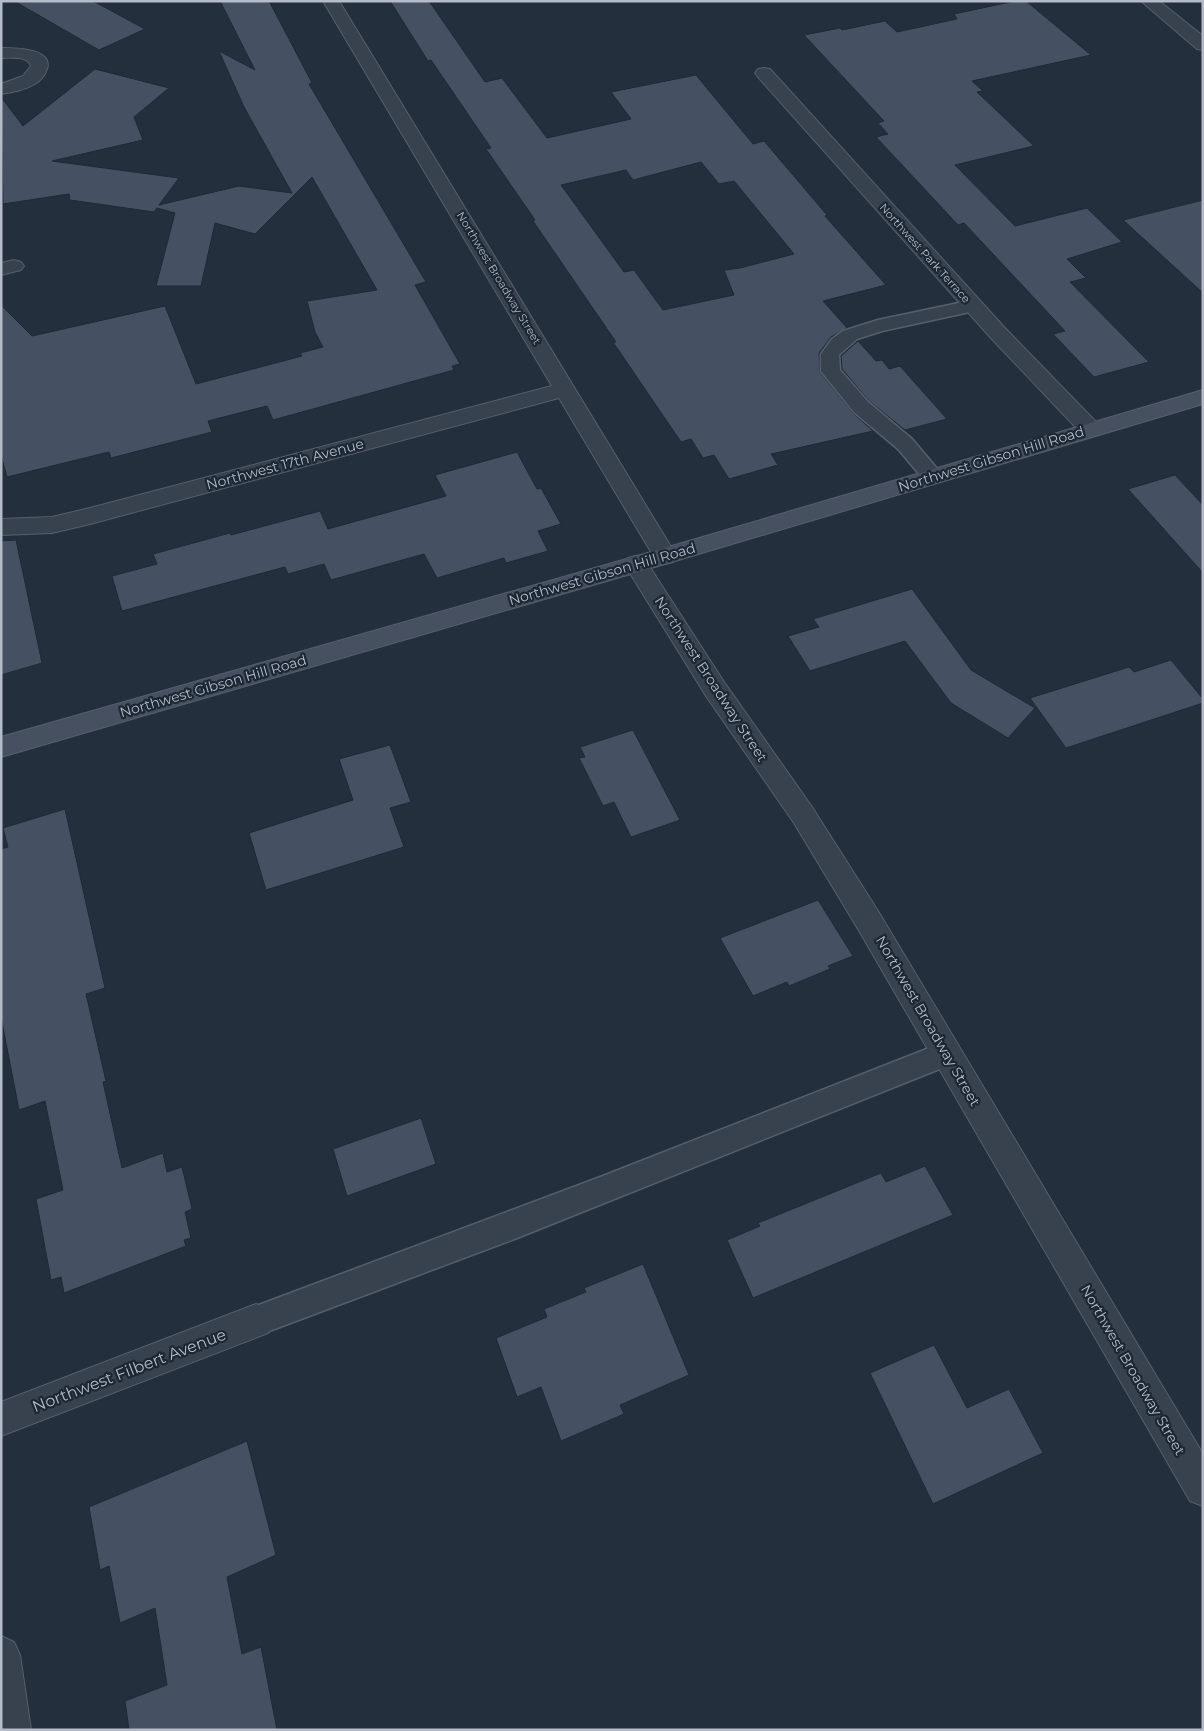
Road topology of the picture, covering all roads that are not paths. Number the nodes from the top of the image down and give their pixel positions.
1 (331, 1) edge
2 (1149, 1) edge
3 (1203, 45) edge
4 (1, 53) edge
5 (764, 73) dead end
6 (1, 89) edge
7 (973, 306) junction
8 (566, 390) junction
9 (1203, 396) edge
10 (1090, 429) junction
11 (932, 476) junction
12 (1, 527) edge
13 (665, 556) junction
14 (636, 564) junction
15 (1, 747) edge
16 (947, 1053) junction
17 (256, 1321) joint
18 (1, 1419) edge
19 (1203, 1488) edge
20 (1, 1655) edge
21 (12, 1730) edge

1 - 8 street, Northwest Broadway Street
2 - 3 street
4 - 6 street
5 - 7 street, Northwest Park Terrace
7 - 10 street, Northwest Park Terrace
7 - 11 lane
8 - 12 street, Northwest 17th Avenue
8 - 13 street, Northwest Broadway Street
9 - 10 main road, Northwest Gibson Hill Road
10 - 11 main road, Northwest Gibson Hill Road
11 - 13 main road, Northwest Gibson Hill Road
13 - 14 main road, Northwest Gibson Hill Road
14 - 15 main road, Northwest Gibson Hill Road
14 - 16 street, Northwest Broadway Street
16 - 17 lane
16 - 19 street, Northwest Broadway Street
17 - 18 street, Northwest Filbert Avenue
20 - 21 street

